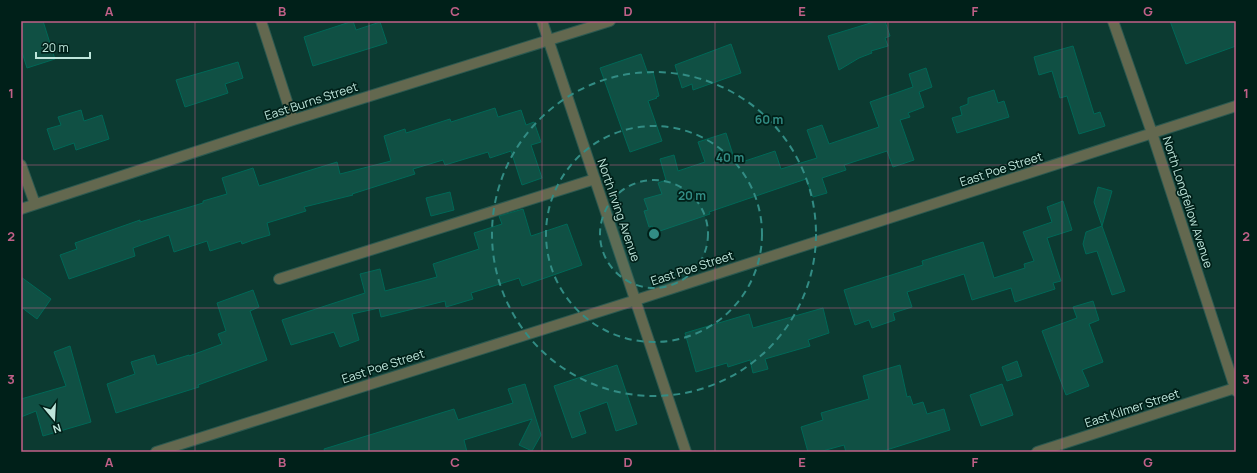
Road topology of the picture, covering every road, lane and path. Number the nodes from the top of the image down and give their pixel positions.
1 (261, 21) edge
2 (542, 21) edge
3 (610, 21) edge
4 (1113, 21) edge
5 (548, 40) junction
6 (1236, 106) edge
7 (293, 120) junction
8 (1152, 134) junction
9 (21, 165) edge
10 (595, 179) junction
11 (35, 204) junction
12 (21, 209) edge
13 (279, 279) dead end
14 (636, 300) junction
15 (1235, 390) edge
16 (156, 452) edge
17 (686, 452) edge
18 (1037, 452) edge

1 - 7 street
2 - 5 street, North Irving Avenue
3 - 5 street, East Burns Street
4 - 8 street, North Longfellow Avenue
5 - 7 street, East Burns Street
5 - 10 street, North Irving Avenue
6 - 8 street, East Poe Street
7 - 11 street, East Burns Street
8 - 14 street, East Poe Street
8 - 15 street, North Longfellow Avenue
9 - 11 street
10 - 13 street
10 - 14 street, North Irving Avenue
11 - 12 street, East Burns Street
14 - 16 street, East Poe Street
14 - 17 street, North Irving Avenue
15 - 18 street, East Kilmer Street

